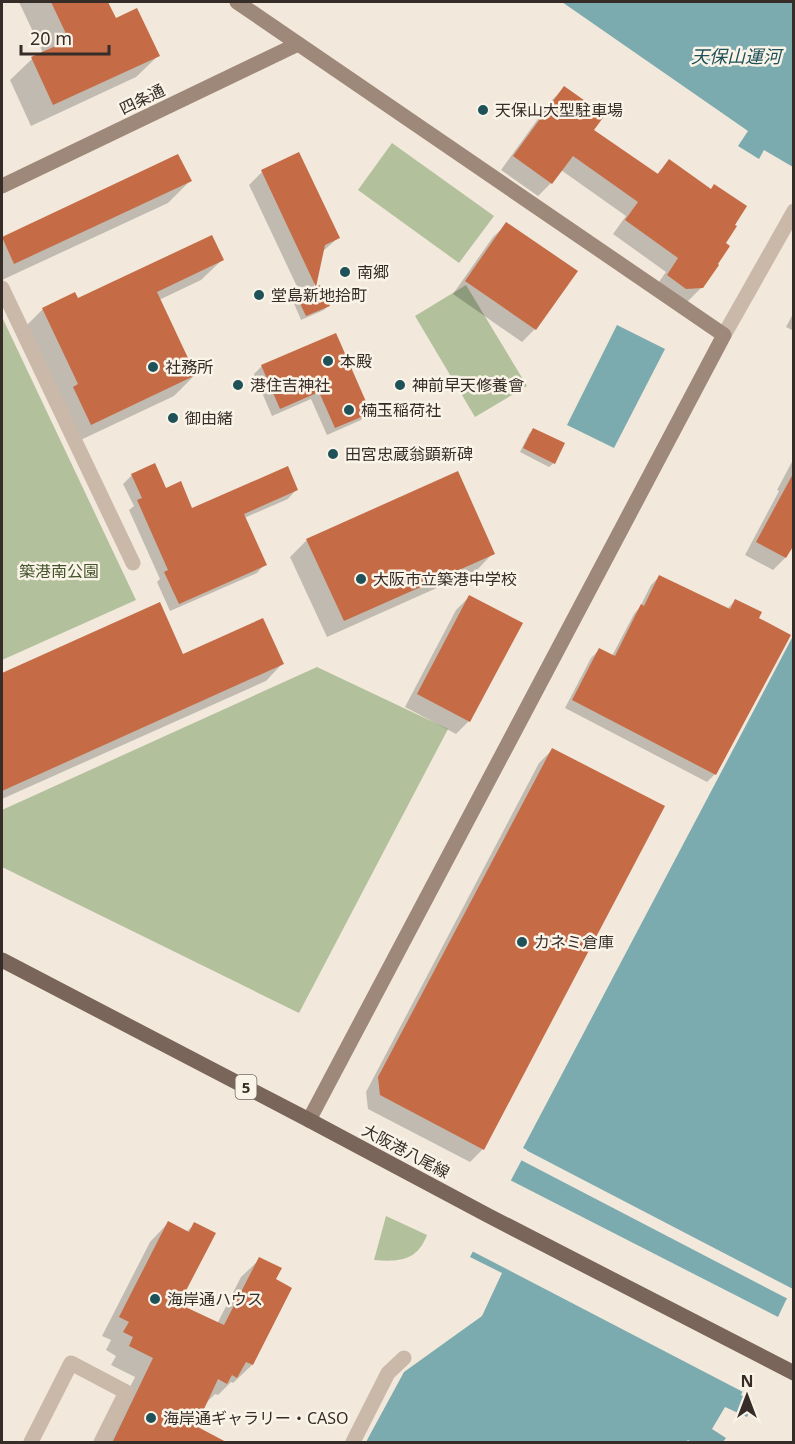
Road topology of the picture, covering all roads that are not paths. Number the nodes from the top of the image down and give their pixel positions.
1 (237, 2) edge
2 (298, 44) junction
3 (2, 186) edge
4 (793, 211) edge
5 (2, 288) edge
6 (724, 335) junction
7 (133, 563) dead end
8 (2, 960) edge
9 (309, 1120) junction
10 (404, 1358) dead end
11 (794, 1373) edge
12 (31, 1443) edge
13 (101, 1443) edge
14 (352, 1443) edge

1 - 2 street
2 - 3 street, 四条通
2 - 6 street
4 - 6 street
5 - 7 street
6 - 9 street
8 - 9 main road, 大阪港八尾線 / 5
9 - 11 main road, 大阪港八尾線 / 5
10 - 14 street
12 - 13 street

